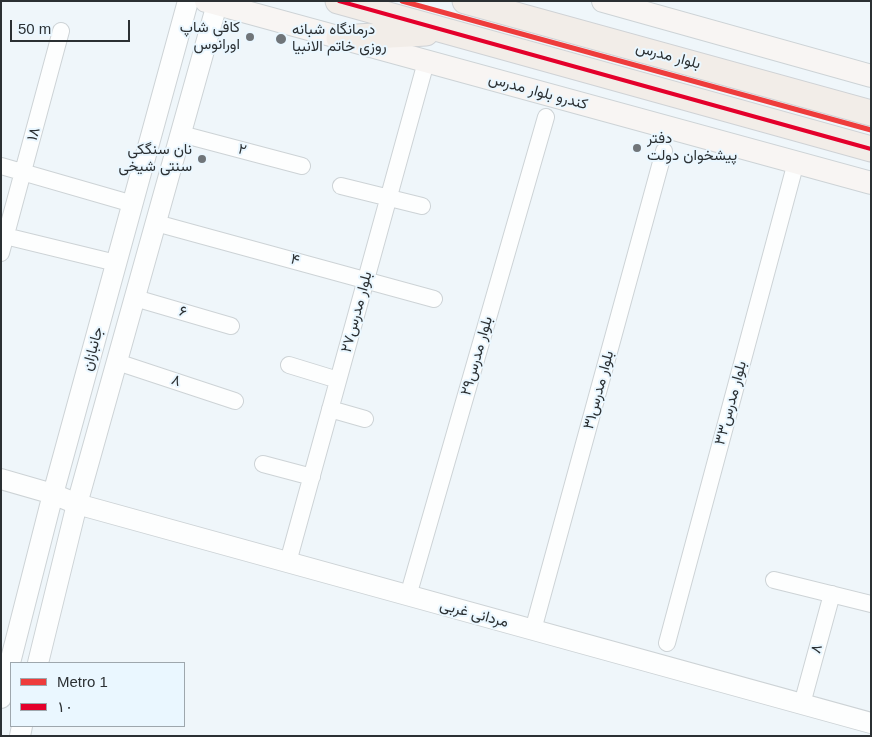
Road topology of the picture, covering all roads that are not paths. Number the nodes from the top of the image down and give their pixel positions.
1 (338, 1) edge
2 (464, 1) edge
3 (538, 1) edge
4 (602, 1) edge
5 (186, 8) edge
6 (212, 10) edge
7 (568, 29) junction
8 (62, 31) dead end
9 (446, 32) junction
10 (338, 38) junction
11 (426, 62) junction
12 (871, 76) edge
13 (779, 87) junction
14 (871, 112) edge
15 (546, 117) dead end
16 (767, 120) junction
17 (181, 134) junction
18 (871, 149) edge
19 (664, 151) dead end
20 (796, 162) junction
21 (1, 166) edge
22 (302, 166) dead end
23 (23, 172) junction
24 (871, 183) edge
25 (341, 186) dead end
26 (389, 198) junction
27 (133, 204) junction
28 (422, 206) dead end
29 (156, 223) junction
30 (3, 236) edge
31 (1, 253) edge
32 (147, 253) junction
33 (116, 264) junction
34 (366, 279) junction
35 (135, 298) junction
36 (434, 299) dead end
37 (231, 326) dead end
38 (117, 362) junction
39 (289, 366) dead end
40 (338, 380) junction
41 (235, 401) dead end
42 (330, 409) junction
43 (365, 419) dead end
44 (263, 464) dead end
45 (312, 477) junction
46 (1, 479) edge
47 (53, 494) junction
48 (77, 504) junction
49 (288, 562) junction
50 (774, 580) dead end
51 (832, 594) junction
52 (408, 596) junction
53 (871, 604) edge
54 (533, 630) junction
55 (667, 643) dead end
56 (10, 662) edge
57 (38, 662) edge
58 (10, 663) edge
59 (1, 698) edge
60 (802, 704) junction
61 (871, 723) edge

1 - 9 main road
2 - 7 main road, بلوار مدرس
3 - 7 main road
4 - 12 main road
5 - 6 street
5 - 27 street, جانبازان
6 - 10 main road, کندرو بلوار مدرس
6 - 17 street, جانبازان
7 - 13 main road, بلوار مدرس
8 - 23 street, ۱۸
9 - 10 main road
9 - 16 main road
10 - 11 main road, کندرو بلوار مدرس
11 - 20 main road, کندرو بلوار مدرس
11 - 26 street, بلوار مدرس۲۷
13 - 14 main road, بلوار مدرس
13 - 16 main road
15 - 52 street, ۲۹بلوار مدرس
16 - 18 main road
17 - 22 street, ۲
17 - 29 street, جانبازان
19 - 54 street, بلوار مدرس۳۱
20 - 24 main road, کندرو بلوار مدرس
20 - 55 street, بلوار مدرس۳۳
21 - 23 street
23 - 27 street
23 - 30 street, ۱۸
25 - 26 street
26 - 28 street
26 - 34 street, بلوار مدرس۲۷
27 - 29 street
27 - 33 street, جانبازان
29 - 32 street, جانبازان
29 - 34 street, ۴
30 - 31 street, ۱۸
30 - 33 street
32 - 33 street
32 - 35 street, جانبازان
33 - 47 street, جانبازان
34 - 36 street, ۴
34 - 40 street, بلوار مدرس۲۷
35 - 37 street, ۶
35 - 38 street, جانبازان
38 - 41 street, ۸
38 - 48 street, جانبازان
39 - 40 street
40 - 42 street, بلوار مدرس۲۷
42 - 43 street
42 - 45 street, بلوار مدرس۲۷
44 - 45 street
45 - 49 street, بلوار مدرس۲۷
46 - 47 street, مردانی غربی
47 - 48 street, مردانی غربی
47 - 56 street, جانبازان
48 - 49 street, مردانی غربی
48 - 57 street, جانبازان
49 - 52 street, مردانی غربی
50 - 51 street
51 - 53 street
51 - 60 street, ۸
52 - 54 street, مردانی غربی
54 - 60 street, مردانی غربی
58 - 59 street, جانبازان
60 - 61 street, مردانی غربی

